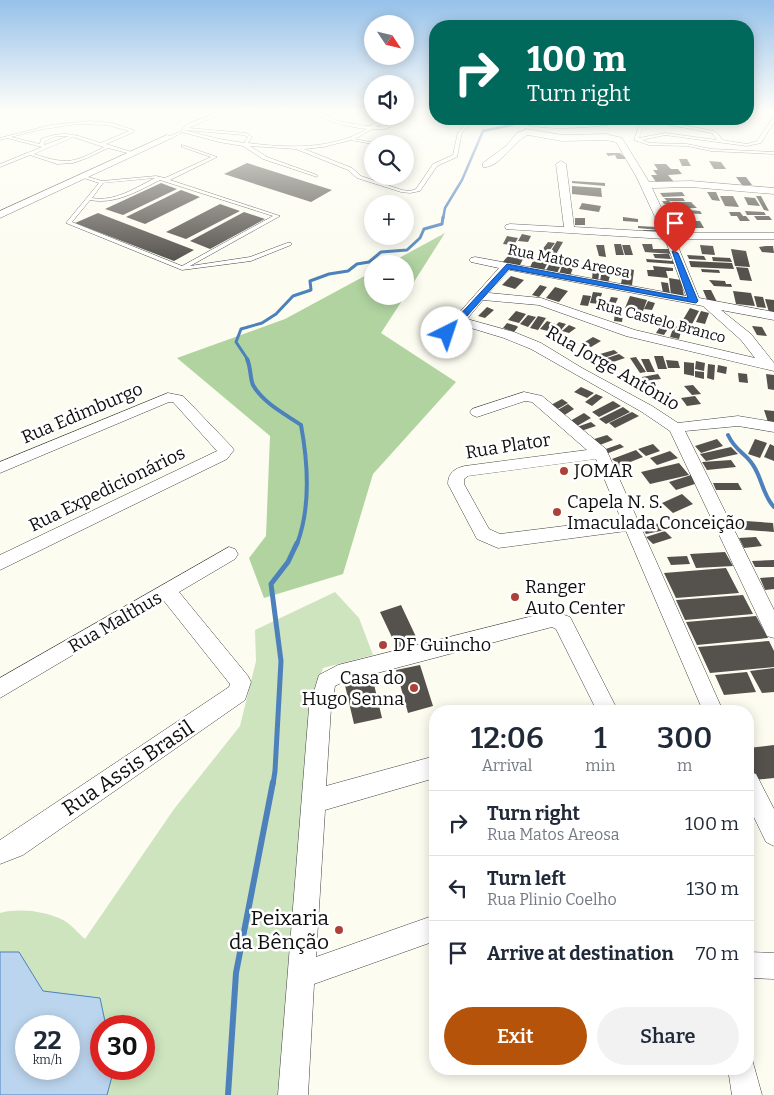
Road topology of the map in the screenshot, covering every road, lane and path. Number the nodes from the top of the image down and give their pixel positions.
1 (12, 161) edge
2 (52, 161) edge
3 (76, 161) edge
4 (117, 161) edge
5 (206, 161) edge
6 (274, 161) edge
7 (333, 161) edge
8 (444, 161) edge
9 (492, 161) edge
10 (631, 161) edge
11 (561, 164) dead end
12 (486, 165) dead end
13 (0, 166) edge
14 (83, 176) junction
15 (315, 176) dead end
16 (160, 178) junction
17 (166, 180) junction
18 (102, 182) junction
19 (644, 185) junction
20 (770, 190) edge
21 (91, 199) junction
22 (774, 203) edge
23 (0, 215) edge
24 (510, 227) dead end
25 (569, 230) junction
26 (669, 236) junction
27 (774, 236) edge
28 (289, 244) dead end
29 (475, 260) dead end
30 (507, 266) junction
31 (182, 268) junction
32 (480, 296) junction
33 (700, 303) junction
34 (774, 316) edge
35 (458, 320) junction
36 (447, 333) dead end
37 (772, 366) edge
38 (477, 412) dead end
39 (774, 427) edge
40 (676, 428) junction
41 (224, 447) joint
42 (601, 453) junction
43 (0, 468) edge
44 (631, 524) junction
45 (229, 554) dead end
46 (0, 563) edge
47 (167, 591) junction
48 (774, 630) edge
49 (0, 688) edge
50 (605, 705) edge
51 (710, 705) edge
52 (429, 769) edge
53 (754, 794) edge
54 (314, 800) junction
55 (774, 834) edge
56 (7, 849) edge
57 (429, 930) edge
58 (754, 964) edge
59 (774, 966) edge
60 (302, 975) junction
61 (743, 1075) edge
62 (293, 1095) edge
63 (747, 1095) edge

1 - 13 lane
2 - 3 lane
4 - 14 street
5 - 17 lane
6 - 15 lane
7 - 8 lane
9 - 12 street
10 - 19 street
11 - 25 street
14 - 18 lane
14 - 23 street
16 - 17 lane
16 - 18 lane
16 - 21 lane
17 - 31 lane
18 - 21 lane
19 - 20 street
19 - 26 street
20 - 22 street
21 - 31 lane
24 - 25 street
25 - 26 street
26 - 27 street
26 - 33 street
28 - 31 lane
29 - 30 street, Rua Matos Areosa
30 - 32 street
30 - 33 street, Rua Matos Areosa
32 - 35 street
32 - 37 street, Rua Castelo Branco
33 - 34 street, Rua Matos Areosa
33 - 37 street
35 - 36 street
35 - 40 street, Rua Jorge Antônio
38 - 42 street
39 - 40 street
40 - 48 street, Rua Jorge Antônio
41 - 43 street, Rua Edimburgo
41 - 46 street, Rua Expedicionários
42 - 44 street
42 - 44 street, Rua Plator
44 - 51 street
45 - 47 street, Rua Malthus
47 - 49 street, Rua Malthus
47 - 56 street, Rua Assis Brasil
50 - 54 street
52 - 54 street
53 - 55 street
54 - 60 street
57 - 60 street
58 - 59 street
60 - 62 street
61 - 63 street

